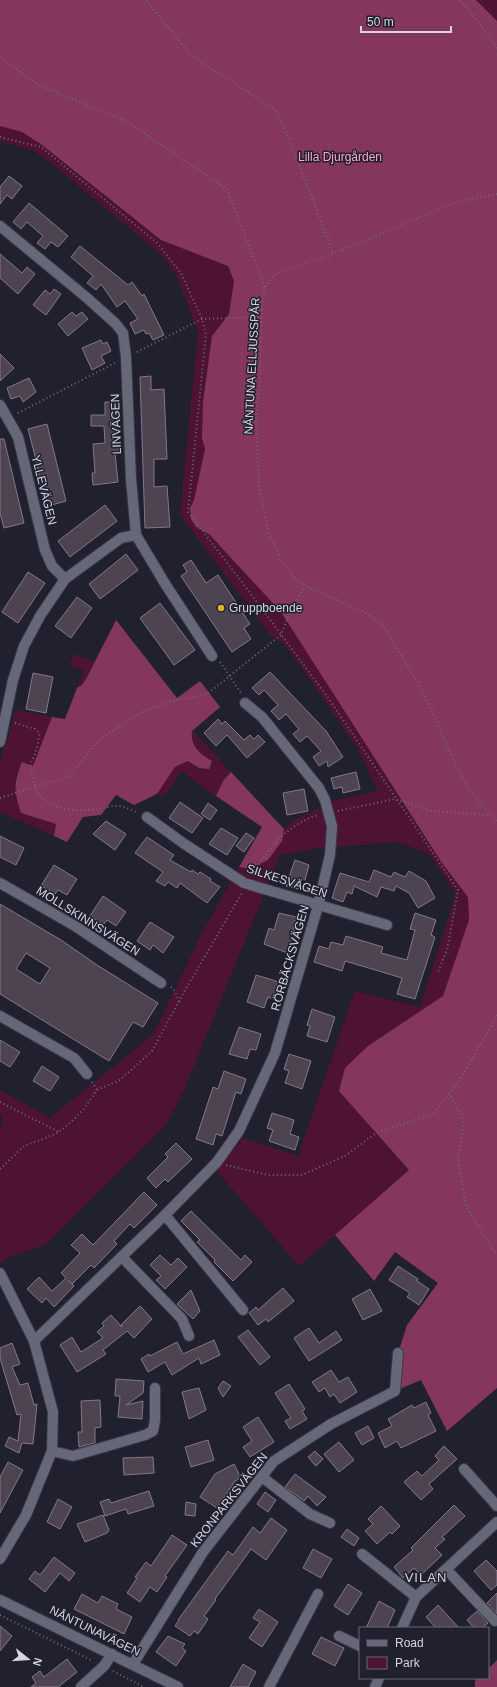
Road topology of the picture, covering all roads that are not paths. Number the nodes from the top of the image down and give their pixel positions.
1 (0, 226) edge
2 (0, 405) edge
3 (136, 535) junction
4 (65, 579) junction
5 (212, 656) road end
6 (245, 703) road end
7 (4, 706) edge
8 (0, 742) edge
9 (147, 817) road end
10 (0, 883) edge
11 (318, 906) junction
12 (387, 925) dead end
13 (162, 983) road end
14 (0, 1016) edge
15 (87, 1074) dead end
16 (165, 1215) junction
17 (122, 1257) junction
18 (0, 1273) edge
19 (243, 1310) dead end
20 (189, 1336) dead end
21 (34, 1341) junction
22 (398, 1353) dead end
23 (155, 1388) dead end
24 (52, 1451) junction
25 (464, 1469) dead end
26 (262, 1477) junction
27 (497, 1506) edge
28 (497, 1522) edge
29 (330, 1523) dead end
30 (362, 1554) dead end
31 (0, 1558) edge
32 (446, 1569) junction
33 (318, 1594) dead end
34 (416, 1596) junction
35 (0, 1600) edge
36 (495, 1621) dead end
37 (402, 1627) edge
38 (339, 1636) dead end
39 (359, 1646) edge
40 (112, 1654) junction
41 (133, 1664) junction
42 (81, 1687) edge
43 (178, 1687) edge
44 (269, 1687) edge

1 - 3 street, LINVÄGEN
2 - 4 street, YLLEVÄGEN
3 - 4 street
3 - 5 street, LINVÄGEN
4 - 7 street
6 - 11 street, RÖRBÄCKSVÄGEN
7 - 8 street
9 - 11 street, SILKESVÄGEN
10 - 13 street, MOLLSKINNSVÄGEN
11 - 12 street, SILKESVÄGEN
11 - 16 street, RÖRBÄCKSVÄGEN
14 - 15 street
16 - 17 street, RÖRBÄCKSVÄGEN
16 - 19 street
17 - 20 street
17 - 21 street, RÖRBÄCKSVÄGEN
18 - 21 street
21 - 24 street
22 - 26 street, KRONPARKSVÄGEN
23 - 24 street
24 - 31 street
25 - 27 street
26 - 29 street
26 - 41 street, KRONPARKSVÄGEN
28 - 32 street
30 - 34 street
32 - 34 street
32 - 36 street
33 - 44 street
34 - 37 street
35 - 40 street, NÅNTUNAVÄGEN
38 - 39 street
40 - 41 street, NÅNTUNAVÄGEN
40 - 42 street
41 - 43 street, NÅNTUNAVÄGEN

